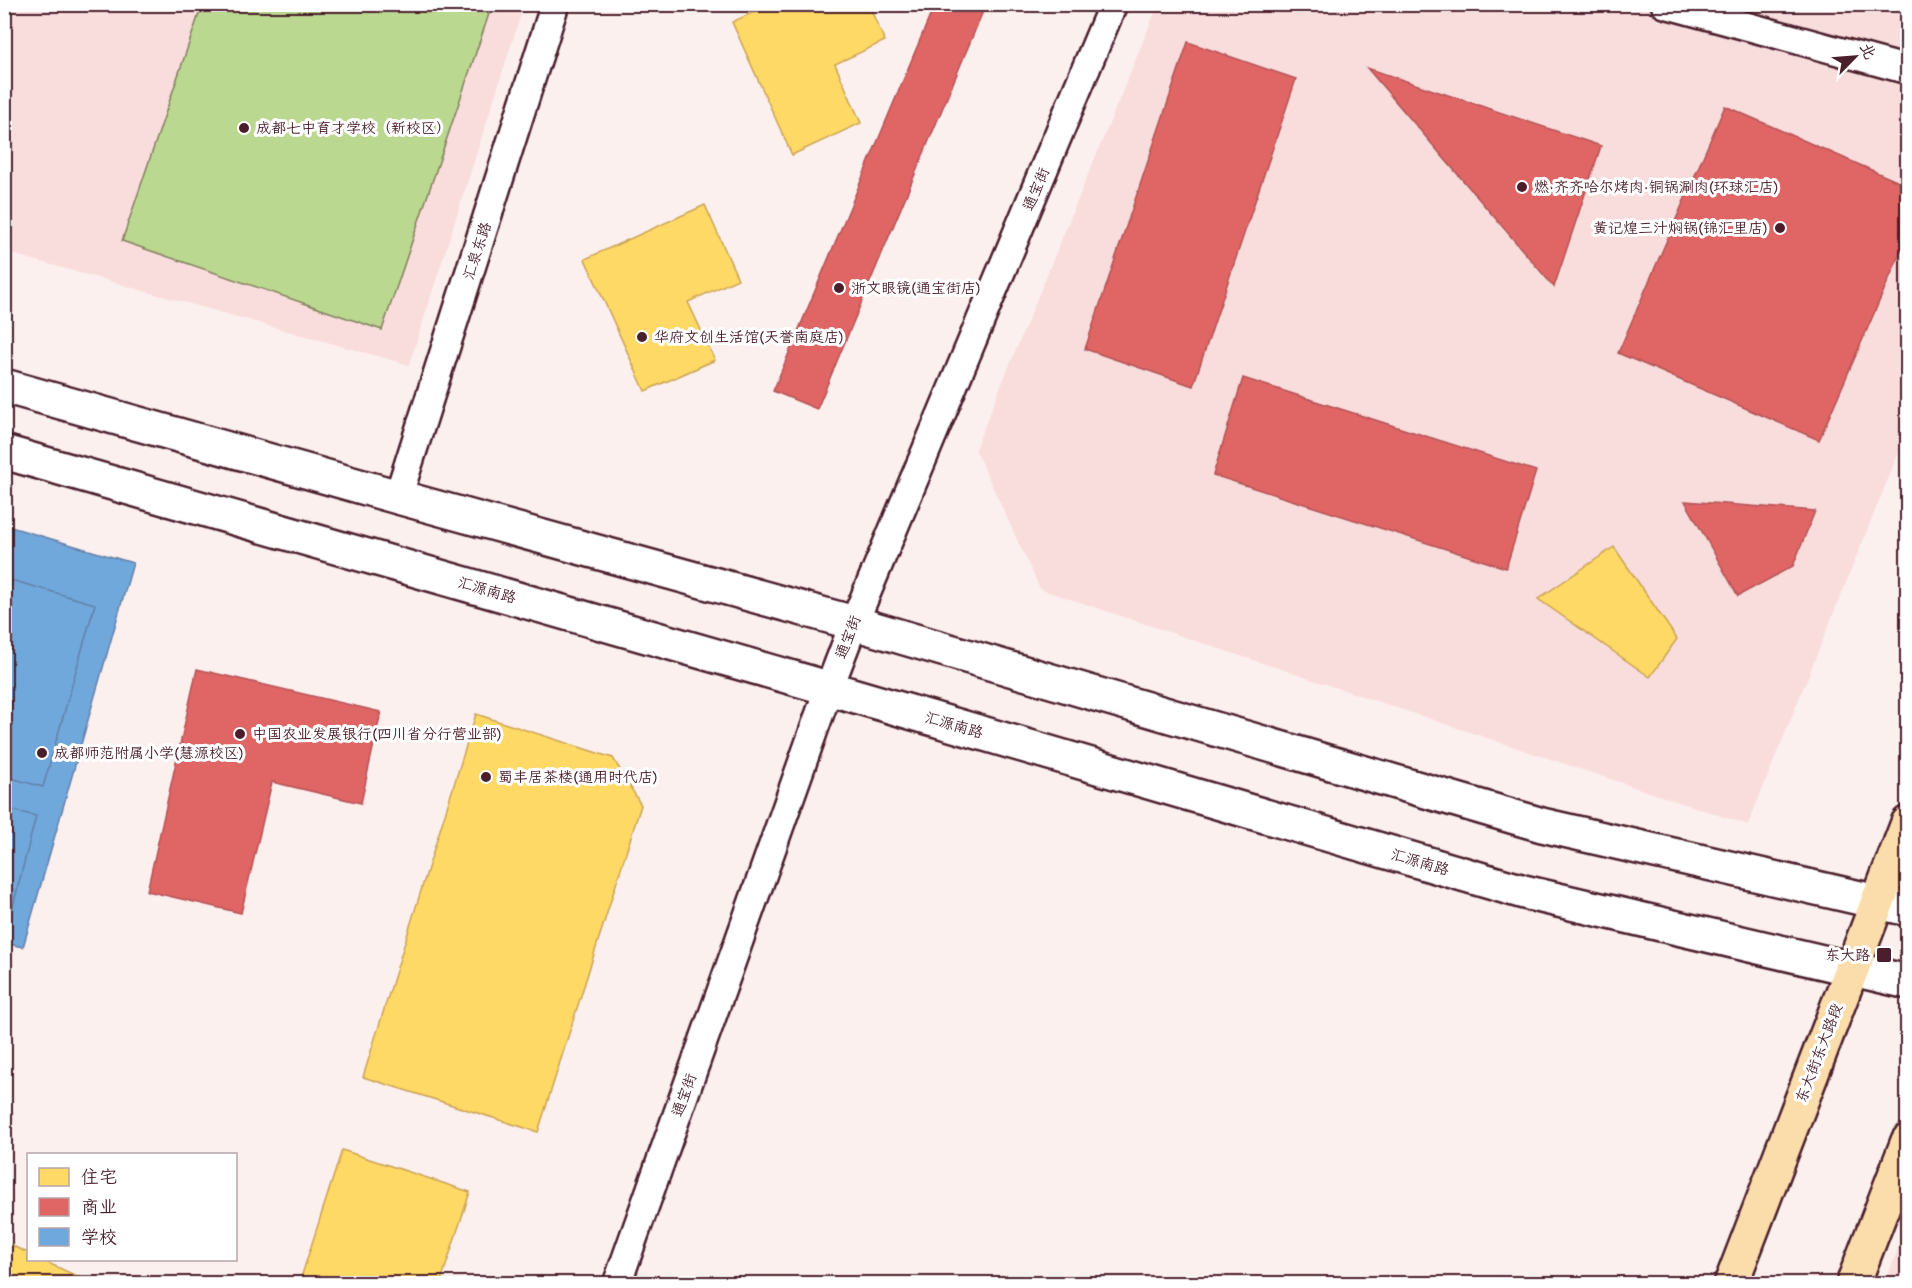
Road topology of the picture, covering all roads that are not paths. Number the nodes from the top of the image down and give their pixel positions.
1 (555, 4) edge
2 (1113, 4) edge
3 (1665, 4) edge
4 (1908, 70) edge
5 (4, 386) edge
6 (4, 452) edge
7 (398, 497) junction
8 (854, 623) junction
9 (829, 689) junction
10 (1908, 823) edge
11 (1892, 906) edge
12 (1852, 968) junction
13 (1908, 982) edge
14 (1908, 1142) edge
15 (617, 1284) edge
16 (1731, 1284) edge
17 (1852, 1284) edge

1 - 7 street, 汇泉东路
2 - 8 street, 通宝街
3 - 4 street
5 - 7 street
6 - 9 street, 汇源南路
7 - 8 street
8 - 9 street, 通宝街
8 - 11 street
9 - 12 street, 汇源南路
9 - 15 street, 通宝街
10 - 11 main road, 东大街东大路段
11 - 12 main road, 东大街东大路段
12 - 13 street, 汇源南路
12 - 16 main road, 东大街东大路段
14 - 17 main road

